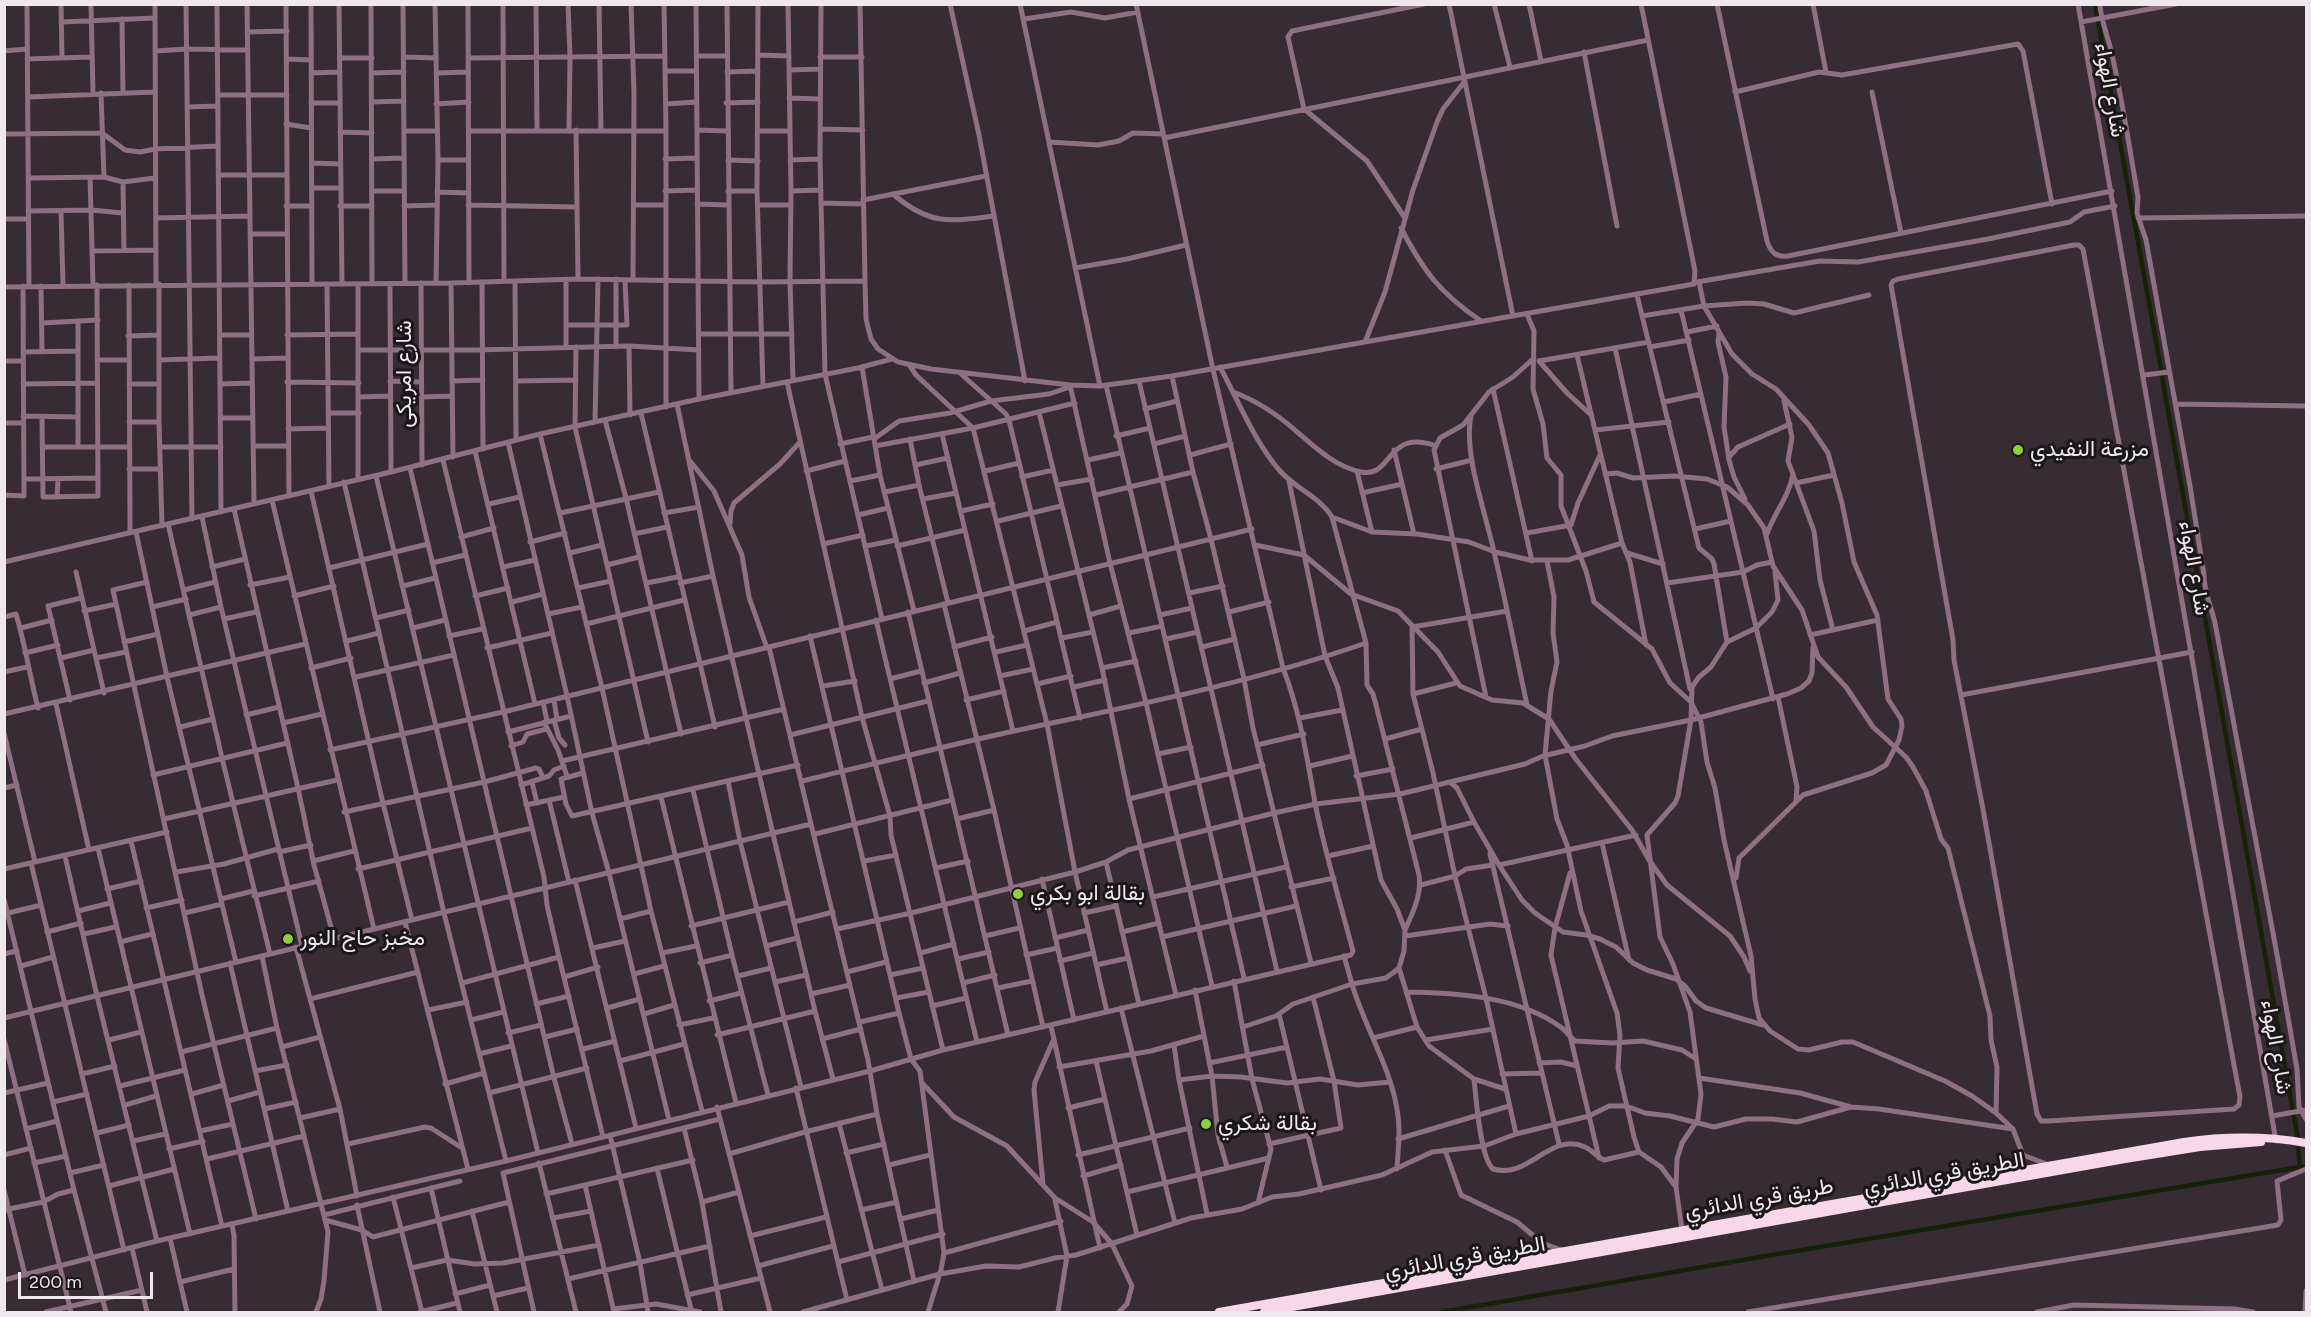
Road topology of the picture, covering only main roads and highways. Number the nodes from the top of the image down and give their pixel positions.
1 (2276, 1140) junction
2 (2307, 1143) edge
3 (2307, 1148) edge
4 (1219, 1312) edge
5 (1263, 1312) edge

1 - 2 highway, طريق قري الدائري
1 - 3 highway, طريق قري الدائري
1 - 4 highway, طريق قري الدائري
1 - 5 highway, الطريق قري الدائري

